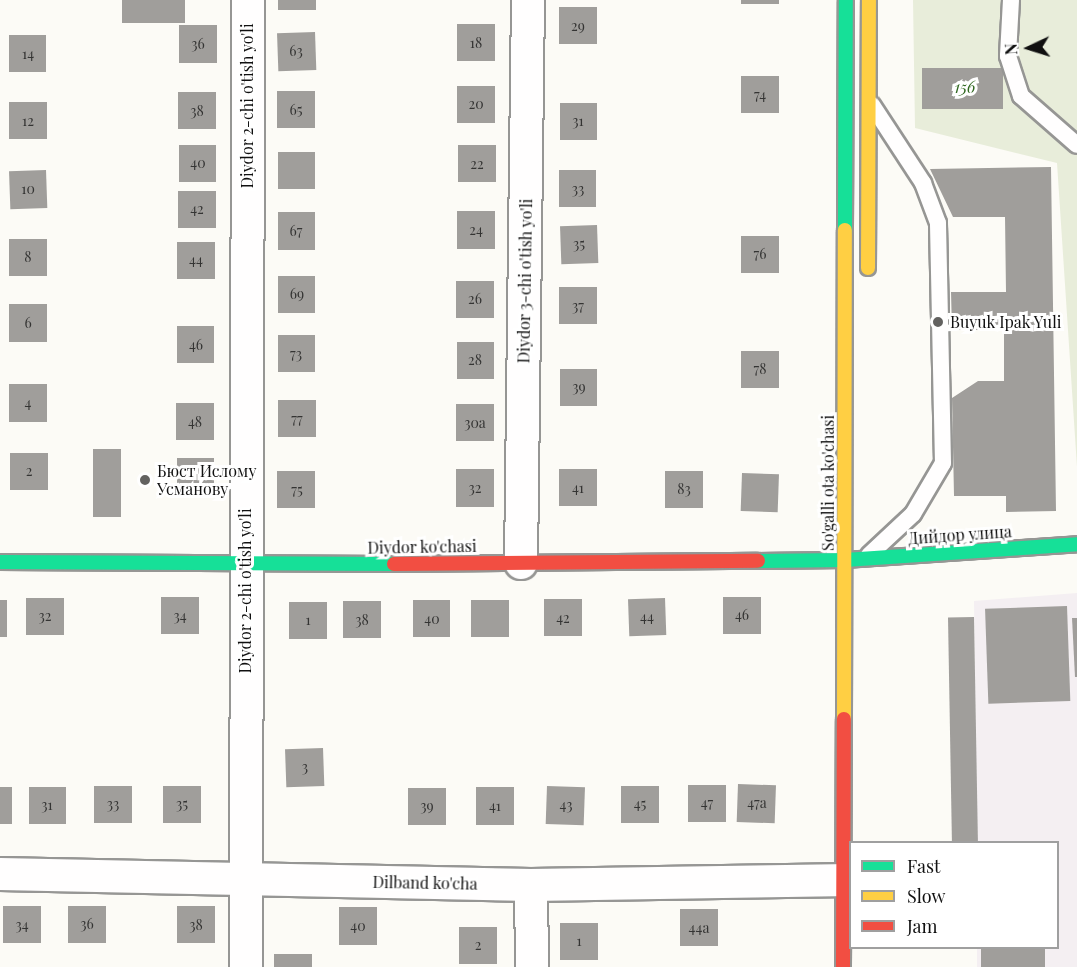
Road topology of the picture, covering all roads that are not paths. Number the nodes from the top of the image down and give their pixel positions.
1 (248, 0) edge
2 (528, 0) edge
3 (846, 0) edge
4 (869, 0) edge
5 (1011, 0) edge
6 (869, 102) junction
7 (1077, 145) edge
8 (868, 289) dead end
9 (866, 535) dead end
10 (1077, 544) edge
11 (844, 560) junction
12 (0, 562) edge
13 (521, 562) junction
14 (866, 564) junction
15 (244, 565) junction
16 (0, 874) edge
17 (247, 879) junction
18 (847, 880) edge
19 (531, 885) junction
20 (246, 967) edge
21 (532, 967) edge
22 (843, 967) edge

1 - 15 street, Diydor 2-chi o'tish yo'li
2 - 13 street, Diydor 3-chi o'tish yo'li
3 - 11 main road, So'galli ota ko'chasi
4 - 6 main road
5 - 7 lane
6 - 8 main road
6 - 14 lane
9 - 14 main road
10 - 14 main road, Дийдор улица
11 - 13 main road, Diydor ko'chasi
11 - 14 main road, Дийдор улица
11 - 18 main road, So'galli ota ko'chasi
12 - 15 main road, Diydor ko'chasi
13 - 15 main road, Diydor ko'chasi
15 - 17 street, Diydor 2-chi o'tish yo'li
16 - 17 street, Dilband ko'cha
17 - 19 street, Dilband ko'cha
17 - 20 street, Diydor 2-chi o'tish yo'li
18 - 19 street, Dilband ko'cha
18 - 22 main road, So'galli ota ko'chasi
19 - 21 street

